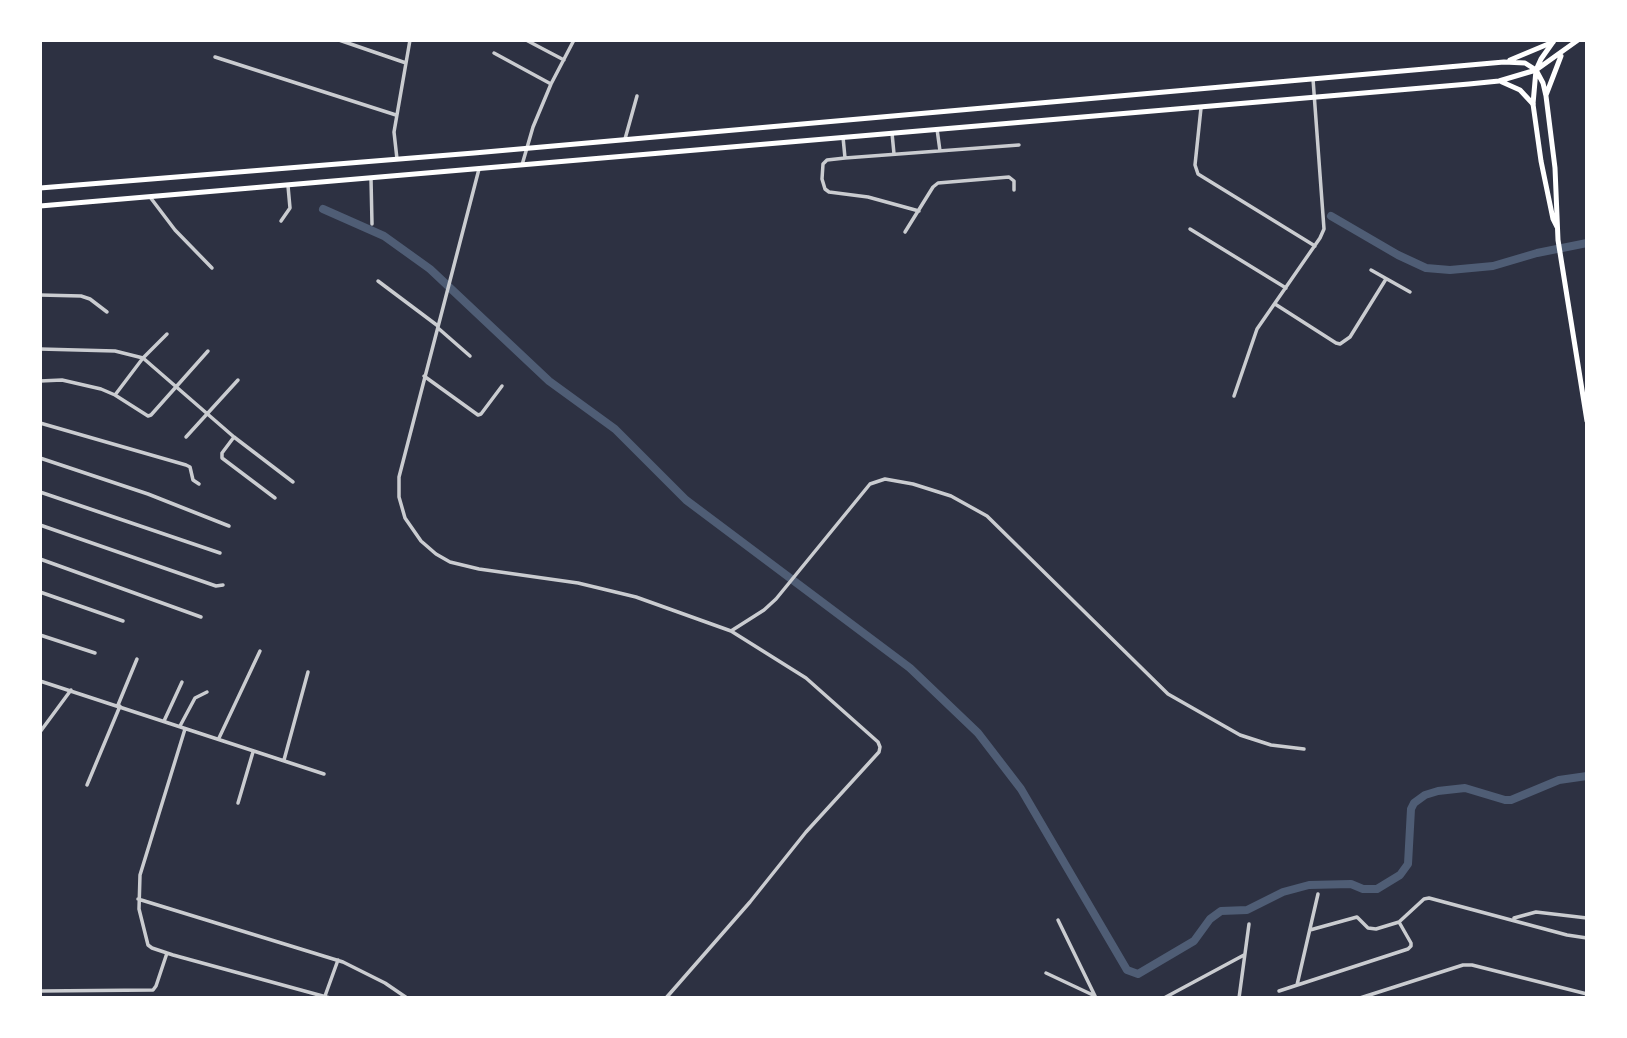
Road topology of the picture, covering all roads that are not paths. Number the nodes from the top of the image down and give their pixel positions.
1 (339, 40) edge
2 (410, 40) edge
3 (526, 40) edge
4 (574, 40) edge
5 (1578, 40) edge
6 (1554, 41) edge
7 (494, 53) dead end
8 (1563, 53) junction
9 (215, 57) dead end
10 (564, 60) junction
11 (1504, 62) junction
12 (406, 63) junction
13 (1536, 70) junction
14 (1313, 79) junction
15 (1499, 81) junction
16 (551, 84) junction
17 (637, 96) dead end
18 (1315, 96) junction
19 (1546, 96) junction
20 (1533, 104) junction
21 (1201, 106) junction
22 (396, 115) junction
23 (937, 129) junction
24 (892, 133) junction
25 (844, 137) junction
26 (625, 139) junction
27 (1019, 145) dead end
28 (526, 149) junction
29 (940, 151) junction
30 (894, 154) junction
31 (845, 158) junction
32 (397, 159) junction
33 (1553, 159) junction
34 (1541, 161) junction
35 (522, 165) junction
36 (479, 169) junction
37 (371, 179) junction
38 (288, 186) junction
39 (40, 188) edge
40 (1014, 190) dead end
41 (150, 197) junction
42 (40, 206) edge
43 (919, 211) junction
44 (1555, 219) junction
45 (281, 222) dead end
46 (372, 224) dead end
47 (1190, 229) dead end
48 (905, 232) dead end
49 (1315, 246) junction
50 (212, 268) dead end
51 (1371, 270) dead end
52 (1386, 279) junction
53 (378, 281) dead end
54 (1286, 288) junction
55 (1410, 292) dead end
56 (40, 295) edge
57 (1275, 304) junction
58 (107, 312) dead end
59 (438, 327) junction
60 (167, 334) dead end
61 (40, 349) edge
62 (208, 351) dead end
63 (470, 356) dead end
64 (143, 358) junction
65 (424, 376) junction
66 (238, 380) dead end
67 (40, 381) edge
68 (502, 386) dead end
69 (176, 387) junction
70 (115, 395) junction
71 (1234, 396) dead end
72 (208, 414) junction
73 (1587, 421) edge
74 (40, 424) edge
75 (186, 437) dead end
76 (234, 438) junction
77 (40, 458) edge
78 (293, 482) dead end
79 (199, 484) dead end
80 (40, 492) edge
81 (275, 498) dead end
82 (40, 526) edge
83 (229, 526) dead end
84 (220, 553) dead end
85 (40, 559) edge
86 (223, 585) dead end
87 (40, 592) edge
88 (201, 617) dead end
89 (123, 621) dead end
90 (731, 631) junction
91 (40, 635) edge
92 (260, 651) dead end
93 (95, 653) dead end
94 (137, 659) dead end
95 (308, 672) dead end
96 (40, 681) edge
97 (182, 682) dead end
98 (71, 690) junction
99 (208, 692) dead end
100 (119, 705) junction
101 (164, 721) junction
102 (182, 727) junction
103 (40, 732) edge
104 (219, 738) junction
105 (1304, 749) dead end
106 (253, 751) junction
107 (284, 760) junction
108 (324, 774) dead end
109 (87, 785) dead end
110 (238, 803) dead end
111 (1318, 894) dead end
112 (138, 900) junction
113 (1587, 918) edge
114 (1512, 919) junction
115 (1058, 920) dead end
116 (1399, 922) junction
117 (1249, 924) dead end
118 (1310, 930) junction
119 (1587, 938) edge
120 (167, 953) junction
121 (1244, 955) junction
122 (338, 960) junction
123 (1046, 973) dead end
124 (1297, 985) junction
125 (40, 991) edge
126 (92, 991) junction
127 (1279, 991) dead end
128 (1587, 994) edge
129 (327, 997) edge
130 (1096, 997) edge
131 (90, 998) edge
132 (407, 998) edge
133 (666, 998) edge
134 (1164, 998) edge
135 (1239, 998) edge
136 (1360, 998) edge

1 - 12 street
2 - 12 street
3 - 10 street
4 - 10 street
5 - 8 main road
6 - 11 main road
6 - 13 main road
7 - 16 street
8 - 13 main road
8 - 19 main road
9 - 22 street
10 - 16 street
11 - 13 main road
11 - 14 main road
12 - 22 street
13 - 15 main road
13 - 19 main road
13 - 20 main road
14 - 18 street
14 - 26 main road
15 - 18 main road
15 - 20 main road
16 - 28 street
17 - 26 street
18 - 21 main road
18 - 49 street
19 - 33 main road
20 - 34 main road
21 - 23 main road
21 - 49 street
22 - 32 street
23 - 24 main road
23 - 29 street
24 - 25 main road
24 - 30 street
25 - 31 street
25 - 35 main road
26 - 28 main road
27 - 29 street
28 - 32 main road
28 - 35 street
29 - 30 street
30 - 31 street
31 - 43 street
32 - 39 main road
33 - 34 main road
33 - 44 main road
34 - 44 main road
35 - 36 main road
36 - 37 main road
36 - 59 street
37 - 38 main road
37 - 46 street
38 - 41 main road
38 - 45 street
40 - 43 street
41 - 42 main road
41 - 50 street
43 - 48 street
44 - 73 main road
47 - 54 street
49 - 54 street
51 - 52 street
52 - 55 street
52 - 57 street
53 - 59 street
54 - 57 street
56 - 58 street
57 - 71 street
59 - 63 street
59 - 65 street
60 - 64 street
61 - 64 street
62 - 69 street
64 - 69 street
64 - 70 street
65 - 68 street
65 - 90 street
66 - 72 street
67 - 70 street
69 - 70 street
69 - 72 street
72 - 75 street
72 - 76 street
74 - 79 street
76 - 78 street
76 - 81 street
77 - 83 street
80 - 84 street
82 - 86 street
85 - 88 street
87 - 89 street
90 - 105 street
90 - 133 street
91 - 93 street
92 - 104 street
94 - 100 street
95 - 107 street
96 - 98 street
97 - 101 street
98 - 100 street
98 - 103 street
99 - 102 street
100 - 101 street
100 - 109 street
101 - 102 street
102 - 104 street
102 - 112 street
104 - 106 street
106 - 107 street
106 - 110 street
107 - 108 street
111 - 118 street
112 - 120 street
112 - 122 street
113 - 114 street
114 - 116 street
114 - 119 street
115 - 130 street
116 - 118 street
116 - 124 street
117 - 121 street
118 - 124 street
120 - 126 street
120 - 129 street
121 - 134 street
121 - 135 street
122 - 129 street
122 - 132 street
123 - 130 street
124 - 127 street
125 - 126 street
126 - 131 street
128 - 136 street

